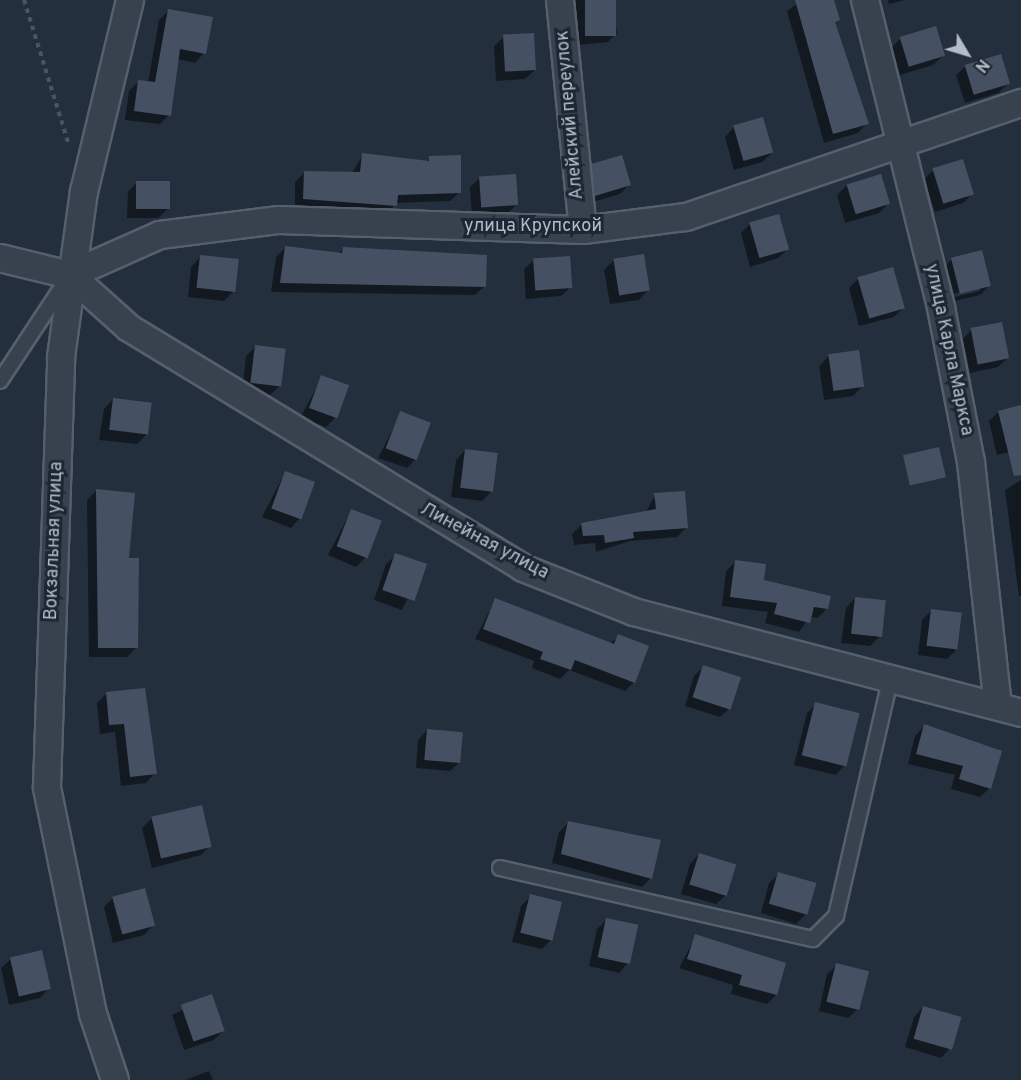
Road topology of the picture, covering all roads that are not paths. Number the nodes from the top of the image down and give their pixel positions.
1 (130, 0) edge
2 (561, 0) edge
3 (865, 0) edge
4 (1021, 103) edge
5 (899, 141) junction
6 (582, 230) junction
7 (0, 258) edge
8 (70, 275) junction
9 (0, 381) edge
10 (890, 681) junction
11 (1009, 710) edge
12 (500, 868) dead end
13 (115, 1080) edge

1 - 8 street, Вокзальная улица
2 - 6 street, Алейский переулок
3 - 5 street, улица Карла Маркса
4 - 5 street, улица Крупской
5 - 6 street, улица Крупской
5 - 11 street, улица Карла Маркса
6 - 8 street, улица Крупской
7 - 8 street, Линейная улица
8 - 9 lane
8 - 10 street, Линейная улица
8 - 13 street, Вокзальная улица
10 - 11 street, Линейная улица
10 - 12 lane

